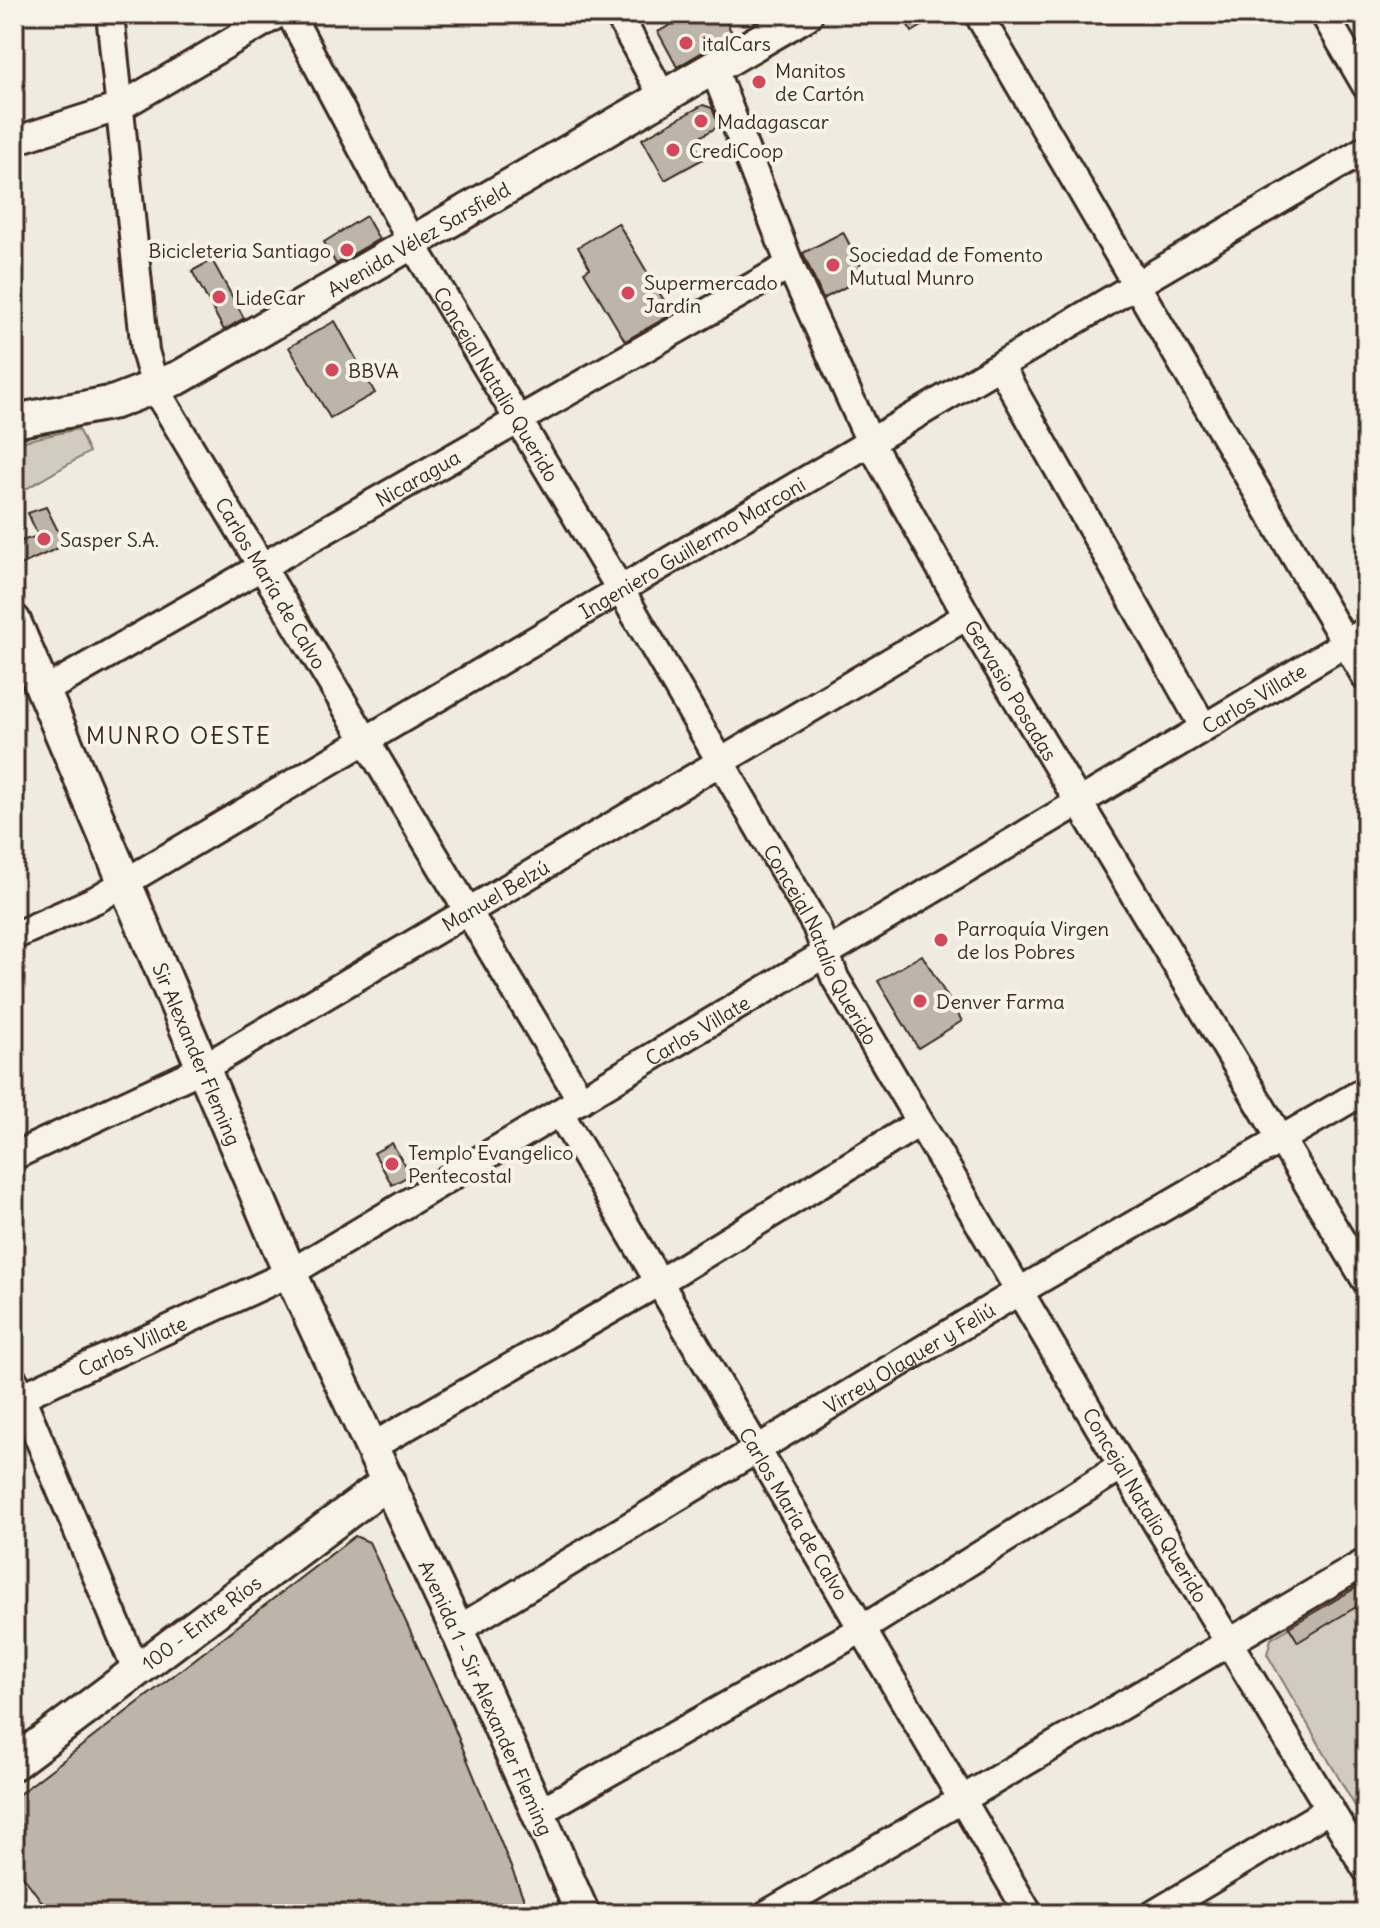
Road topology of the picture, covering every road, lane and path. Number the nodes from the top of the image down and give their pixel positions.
1 (110, 14) edge
2 (278, 14) edge
3 (290, 14) edge
4 (618, 14) edge
5 (806, 14) edge
6 (978, 14) edge
7 (1324, 14) edge
8 (714, 69) junction
9 (1366, 86) edge
10 (663, 97) junction
11 (120, 107) junction
12 (14, 141) edge
13 (1366, 149) edge
14 (412, 243) junction
15 (790, 265) junction
16 (1138, 285) junction
17 (1000, 366) junction
18 (156, 390) junction
19 (14, 421) edge
20 (517, 421) junction
21 (870, 442) junction
22 (261, 567) junction
23 (620, 589) junction
24 (967, 616) junction
25 (14, 621) edge
26 (1356, 637) edge
27 (22, 662) edge
28 (1366, 678) edge
29 (44, 691) junction
30 (1203, 726) junction
31 (366, 738) junction
32 (721, 762) junction
33 (1078, 800) junction
34 (124, 881) junction
35 (468, 913) junction
36 (14, 936) edge
37 (824, 955) junction
38 (203, 1068) junction
39 (1366, 1090) edge
40 (570, 1106) junction
41 (919, 1123) junction
42 (1280, 1141) junction
43 (14, 1156) edge
44 (290, 1273) junction
45 (661, 1281) junction
46 (1366, 1281) edge
47 (1018, 1292) junction
48 (16, 1392) edge
49 (373, 1446) junction
50 (759, 1448) junction
51 (1122, 1466) junction
52 (389, 1481) junction
53 (1366, 1562) edge
54 (862, 1629) junction
55 (457, 1630) junction
56 (1230, 1642) junction
57 (136, 1670) junction
58 (14, 1763) edge
59 (959, 1799) junction
60 (1330, 1809) junction
61 (539, 1812) junction
62 (1366, 1869) edge
63 (583, 1914) edge
64 (767, 1914) edge
65 (1029, 1914) edge
66 (1154, 1914) edge

1 - 11 street, Carlos María de Calvo
2 - 11 street
3 - 14 street, Concejal Natalio Querido
4 - 10 street
5 - 8 main road, Avenida Vélez Sarsfield
6 - 16 street
7 - 9 street
8 - 10 main road, Avenida Vélez Sarsfield
8 - 15 street, Gervasio Posadas
10 - 14 main road, Avenida Vélez Sarsfield
11 - 12 street
11 - 18 street, Carlos María de Calvo
13 - 16 street, Ingeniero Guillermo Marconi
14 - 18 main road, Avenida Vélez Sarsfield
14 - 20 street, Concejal Natalio Querido
15 - 20 street, Nicaragua
15 - 21 street, Gervasio Posadas
16 - 17 street, Ingeniero Guillermo Marconi
16 - 26 street
17 - 21 street, Ingeniero Guillermo Marconi
17 - 30 street
18 - 19 main road, Avenida Vélez Sarsfield
18 - 22 street, Carlos María de Calvo
20 - 22 street, Nicaragua
20 - 23 street, Concejal Natalio Querido
21 - 23 street, Ingeniero Guillermo Marconi
21 - 24 street, Gervasio Posadas
22 - 29 street, Nicaragua
22 - 31 street, Carlos María de Calvo
23 - 31 street, Ingeniero Guillermo Marconi
23 - 32 street, Concejal Natalio Querido
24 - 32 street, Manuel Belzú
24 - 33 street, Gervasio Posadas
25 - 27 main road, Sir Alexander Fleming
26 - 28 street
26 - 30 street, Carlos Villate
27 - 29 main road, Sir Alexander Fleming
29 - 34 main road, Sir Alexander Fleming
30 - 33 street, Carlos Villate
31 - 34 street, Ingeniero Guillermo Marconi
31 - 35 street, Carlos María de Calvo
32 - 35 street, Manuel Belzú
32 - 37 street, Concejal Natalio Querido
33 - 37 street, Carlos Villate
33 - 42 street, Gervasio Posadas
34 - 36 street, Ingeniero Guillermo Marconi
34 - 38 main road, Sir Alexander Fleming
35 - 38 street, Manuel Belzú
35 - 40 street, Carlos María de Calvo
37 - 40 street, Carlos Villate
37 - 41 street, Concejal Natalio Querido
38 - 43 street, Manuel Belzú
38 - 44 main road, Sir Alexander Fleming
39 - 42 street, Virrey Olaguer y Feliú
40 - 44 street, Carlos Villate
40 - 45 street, Carlos María de Calvo
41 - 45 street
41 - 47 street, Concejal Natalio Querido
42 - 46 street, Gervasio Posadas
42 - 47 street, Virrey Olaguer y Feliú
44 - 48 street, Carlos Villate
44 - 49 main road, Sir Alexander Fleming
45 - 49 street
45 - 50 street, Carlos María de Calvo
47 - 50 street, Virrey Olaguer y Feliú
47 - 51 street, Concejal Natalio Querido
48 - 57 street
49 - 52 main road, Sir Alexander Fleming
50 - 54 street, Carlos María de Calvo
50 - 55 street, Virrey Olaguer y Feliú
51 - 54 street
51 - 56 street, Concejal Natalio Querido
52 - 55 main road, Avenida 1 - Sir Alexander Fleming
52 - 57 main road, 100 - Entre Ríos
53 - 56 street
54 - 59 street, Carlos María de Calvo
54 - 61 street
55 - 61 main road, Avenida 1 - Sir Alexander Fleming
56 - 59 street
56 - 60 street, Concejal Natalio Querido
57 - 58 main road, 100 - Entre Ríos
59 - 64 street
59 - 65 street, Carlos María de Calvo
60 - 62 street, Concejal Natalio Querido
60 - 66 street
61 - 63 main road, Avenida 1 - Sir Alexander Fleming

